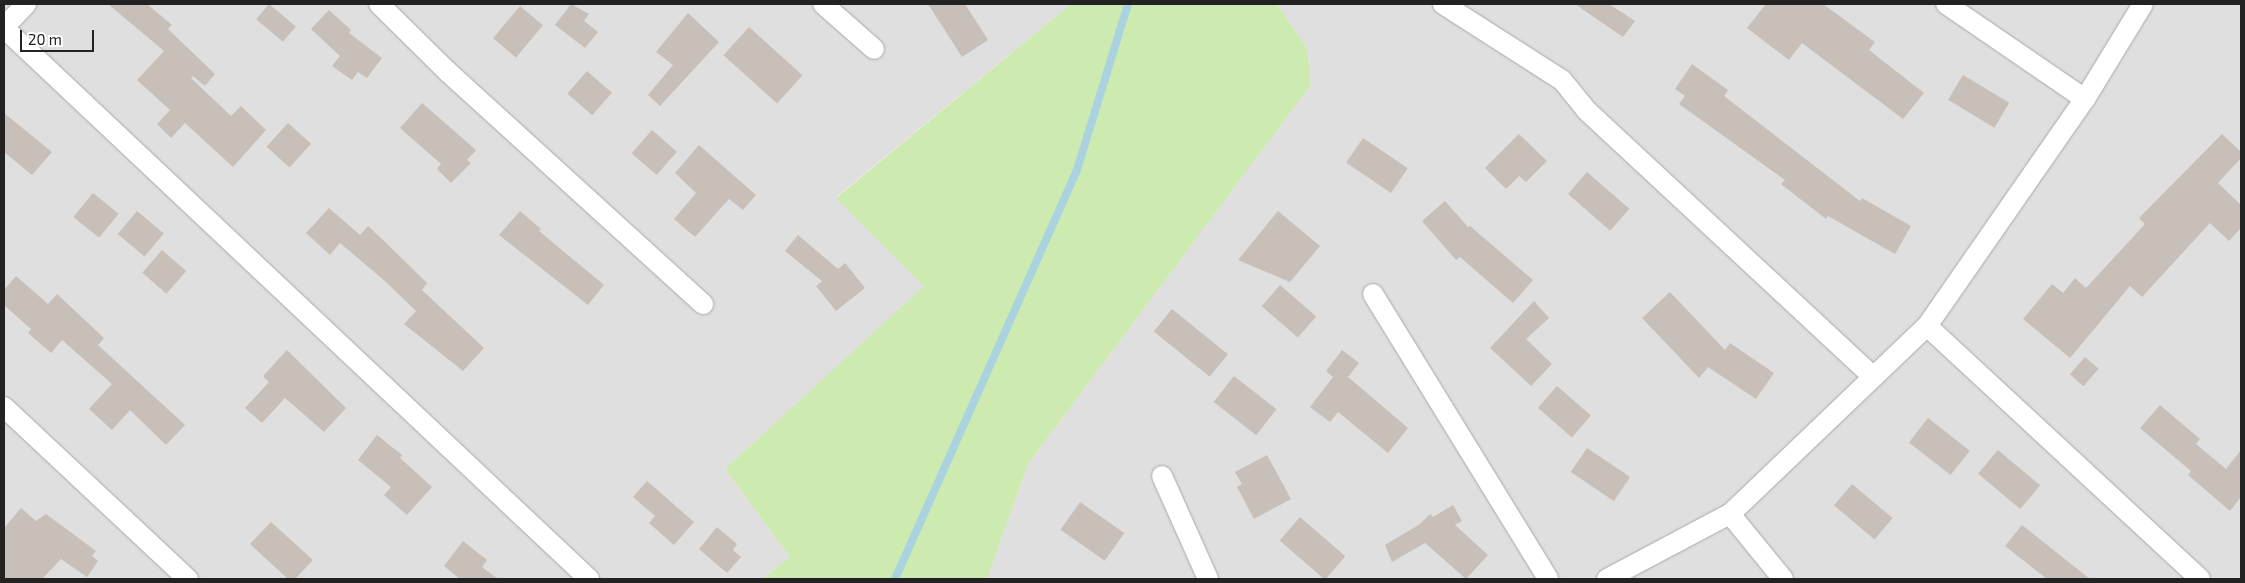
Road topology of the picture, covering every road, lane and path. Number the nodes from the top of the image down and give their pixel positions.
1 (26, 4) edge
2 (379, 4) edge
3 (823, 4) edge
4 (1443, 4) edge
5 (1946, 4) edge
6 (2143, 4) edge
7 (4, 28) edge
8 (874, 49) dead end
9 (2085, 99) junction
10 (1373, 294) dead end
11 (703, 304) dead end
12 (1927, 326) junction
13 (1873, 377) junction
14 (4, 407) edge
15 (1162, 476) dead end
16 (1730, 514) junction
17 (188, 579) edge
18 (589, 579) edge
19 (1208, 579) edge
20 (1548, 579) edge
21 (1607, 579) edge
22 (1783, 579) edge
23 (2200, 579) edge

1 - 7 street
2 - 11 street
3 - 8 street
4 - 13 street
5 - 9 street
6 - 9 street
7 - 18 street
9 - 12 street
10 - 20 street
12 - 13 street
12 - 23 street
13 - 16 street
14 - 17 street
15 - 19 street
16 - 21 street
16 - 22 street

